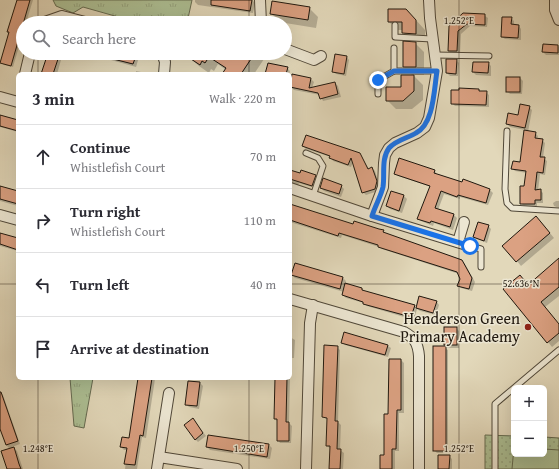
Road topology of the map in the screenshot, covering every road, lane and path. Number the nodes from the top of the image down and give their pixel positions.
1 (260, 0) edge
2 (429, 0) edge
3 (555, 0) edge
4 (261, 16) edge
5 (559, 20) edge
6 (395, 25) dead end
7 (432, 39) junction
8 (394, 48) dead end
9 (292, 52) edge
10 (435, 55) junction
11 (489, 56) dead end
12 (28, 60) edge
13 (164, 60) edge
14 (317, 61) dead end
15 (394, 71) junction
16 (437, 71) junction
17 (25, 72) edge
18 (164, 72) edge
19 (378, 94) dead end
20 (0, 97) edge
21 (16, 101) edge
22 (506, 131) dead end
23 (306, 153) dead end
24 (292, 189) edge
25 (313, 196) junction
26 (559, 211) edge
27 (0, 215) edge
28 (372, 216) junction
29 (16, 219) edge
30 (464, 222) dead end
31 (458, 242) junction
32 (470, 246) joint
33 (481, 268) dead end
34 (292, 300) edge
35 (313, 305) junction
36 (559, 350) edge
37 (169, 394) dead end
38 (159, 457) junction
39 (157, 469) edge
40 (237, 469) edge
41 (306, 469) edge
42 (419, 469) edge
43 (495, 469) edge

1 - 4 street
2 - 7 street
3 - 5 street
6 - 7 lane
7 - 10 street
8 - 15 lane
9 - 14 street
10 - 11 lane
10 - 16 street
12 - 17 street
13 - 18 street
15 - 16 lane
15 - 19 lane
16 - 28 street
20 - 21 street
22 - 26 lane
23 - 25 lane
24 - 25 street
25 - 28 street
27 - 29 street
28 - 31 street
30 - 31 street
31 - 32 street
32 - 33 lane
34 - 35 street
35 - 41 street
35 - 42 street
36 - 43 lane
37 - 38 street
38 - 39 street
38 - 40 street

